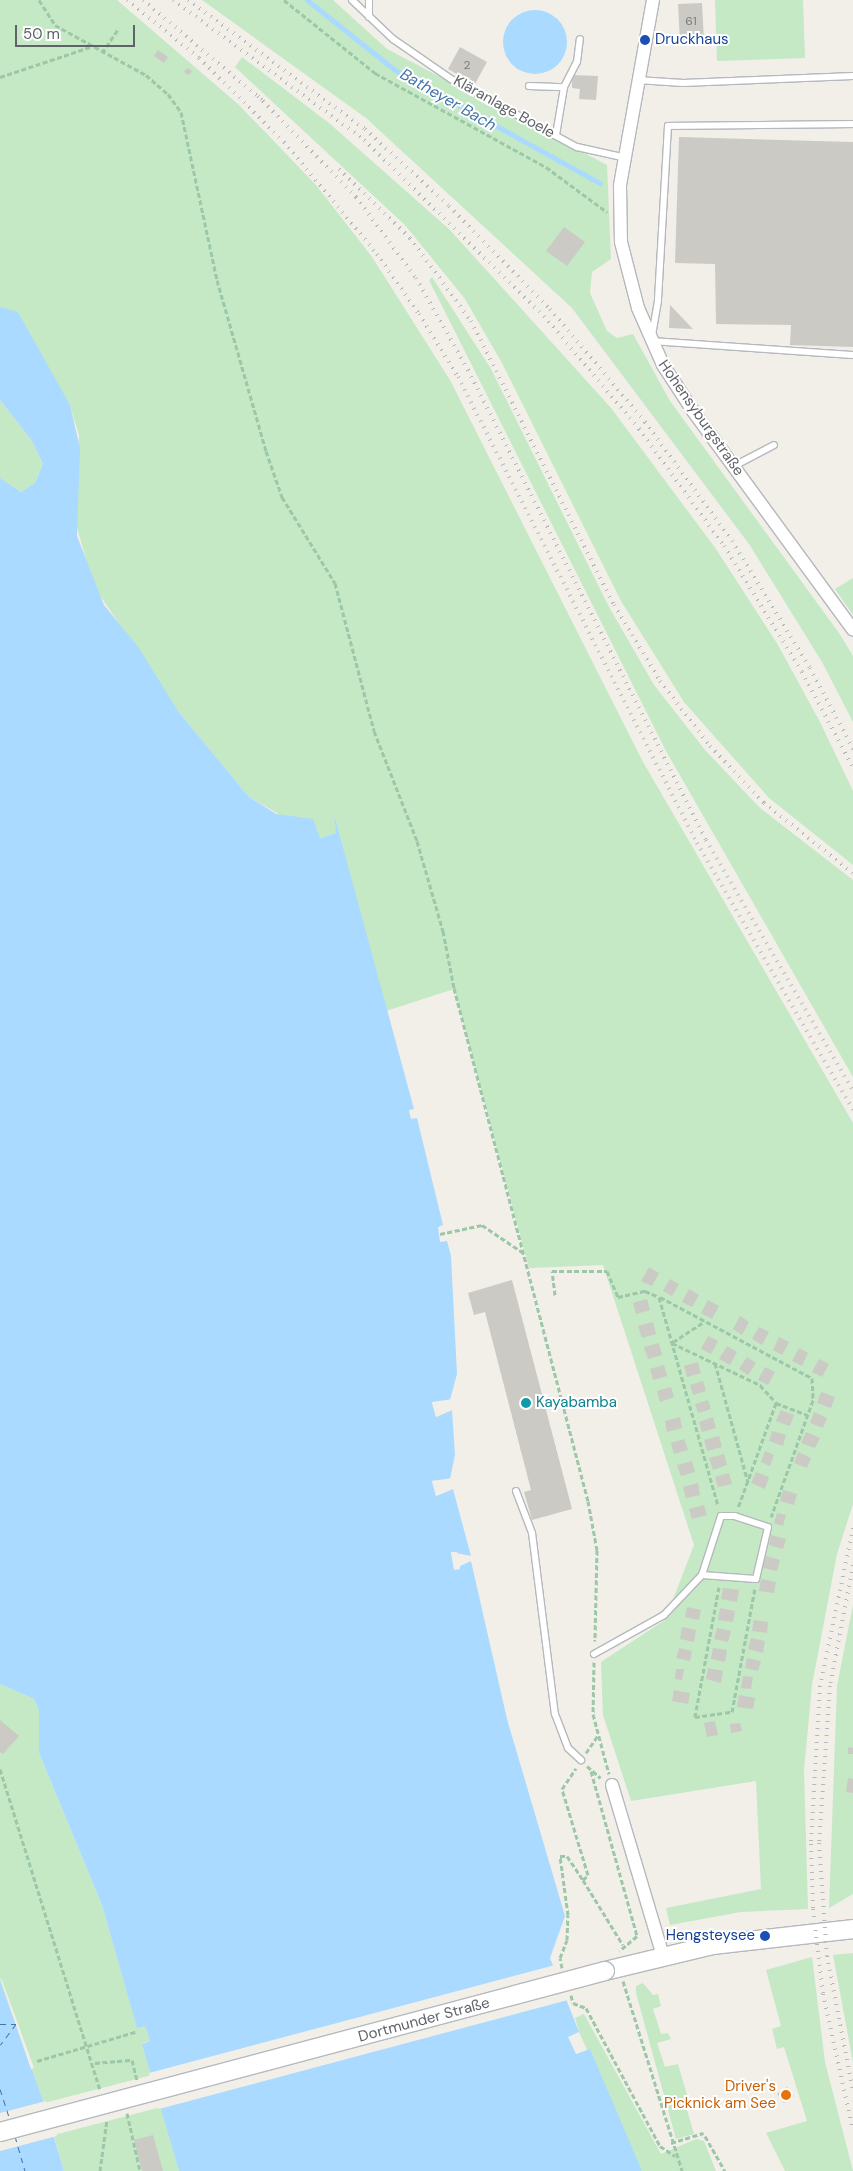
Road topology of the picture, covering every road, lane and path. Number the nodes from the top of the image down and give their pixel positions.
1 (39, 0) edge
2 (284, 0) edge
3 (352, 0) edge
4 (369, 0) edge
5 (653, 0) edge
6 (369, 17) junction
7 (119, 28) dead end
8 (580, 38) dead end
9 (90, 47) junction
10 (102, 53) junction
11 (853, 76) edge
12 (0, 77) edge
13 (636, 80) junction
14 (529, 86) dead end
15 (564, 87) junction
16 (853, 124) edge
17 (556, 136) junction
18 (622, 157) junction
19 (620, 210) junction
20 (650, 341) junction
21 (853, 356) edge
22 (774, 445) dead end
23 (734, 466) junction
24 (853, 630) edge
25 (440, 1234) dead end
26 (525, 1254) junction
27 (555, 1295) dead end
28 (660, 1297) junction
29 (705, 1321) junction
30 (672, 1343) junction
31 (715, 1363) junction
32 (776, 1403) junction
33 (808, 1415) junction
34 (748, 1483) junction
35 (516, 1491) dead end
36 (721, 1516) junction
37 (736, 1516) junction
38 (768, 1527) junction
39 (702, 1574) junction
40 (721, 1576) junction
41 (756, 1578) junction
42 (594, 1654) junction
43 (599, 1735) junction
44 (581, 1760) junction
45 (0, 1769) edge
46 (591, 1771) dead end
47 (612, 1785) joint
48 (583, 1880) junction
49 (853, 1929) edge
50 (623, 1945) junction
51 (663, 1956) junction
52 (614, 1964) junction
53 (565, 1976) dead end
54 (568, 1985) dead end
55 (138, 2031) dead end
56 (90, 2046) junction
57 (37, 2061) dead end
58 (136, 2077) dead end
59 (120, 2112) dead end
60 (113, 2114) dead end
61 (0, 2132) edge
62 (671, 2143) junction
63 (676, 2156) junction
64 (100, 2171) edge
65 (140, 2171) edge
66 (682, 2171) edge
67 (725, 2171) edge

1 - 9 path
2 - 19 path
3 - 6 lane, Kläranlage Boele
4 - 6 lane
5 - 13 street, Hohensyburgstraße
6 - 17 lane, Kläranlage Boele
7 - 10 path
8 - 15 lane
9 - 10 path
9 - 12 path
10 - 26 path
11 - 13 lane
13 - 18 street, Hohensyburgstraße
14 - 15 lane
15 - 17 lane
16 - 20 lane
17 - 18 lane, Kläranlage Boele
18 - 19 street, Hohensyburgstraße
19 - 20 street, Hohensyburgstraße
20 - 21 lane
20 - 23 street, Hohensyburgstraße
22 - 23 lane
23 - 24 street, Hohensyburgstraße
25 - 26 path
26 - 42 path
27 - 28 path
28 - 29 path
28 - 30 path
29 - 30 path
29 - 33 path
30 - 31 path
30 - 36 path
31 - 32 path
31 - 34 path
32 - 33 path
32 - 34 path
33 - 38 path
34 - 37 path
35 - 44 lane
36 - 37 lane
36 - 39 lane
37 - 38 lane
38 - 41 lane
39 - 40 lane
39 - 42 lane
40 - 41 lane
40 - 41 path
42 - 43 path
43 - 44 path
43 - 47 path
44 - 48 path
45 - 56 path
46 - 50 path
47 - 51 street
48 - 50 path
48 - 53 path
49 - 51 main road, Dortmunder Straße
50 - 52 path
51 - 52 main road, Dortmunder Straße
52 - 61 main road, Dortmunder Straße, bridge
52 - 62 path
54 - 63 path
55 - 56 path
56 - 57 path
56 - 58 path
59 - 65 path
60 - 64 path
62 - 63 path
62 - 67 path
63 - 66 path

